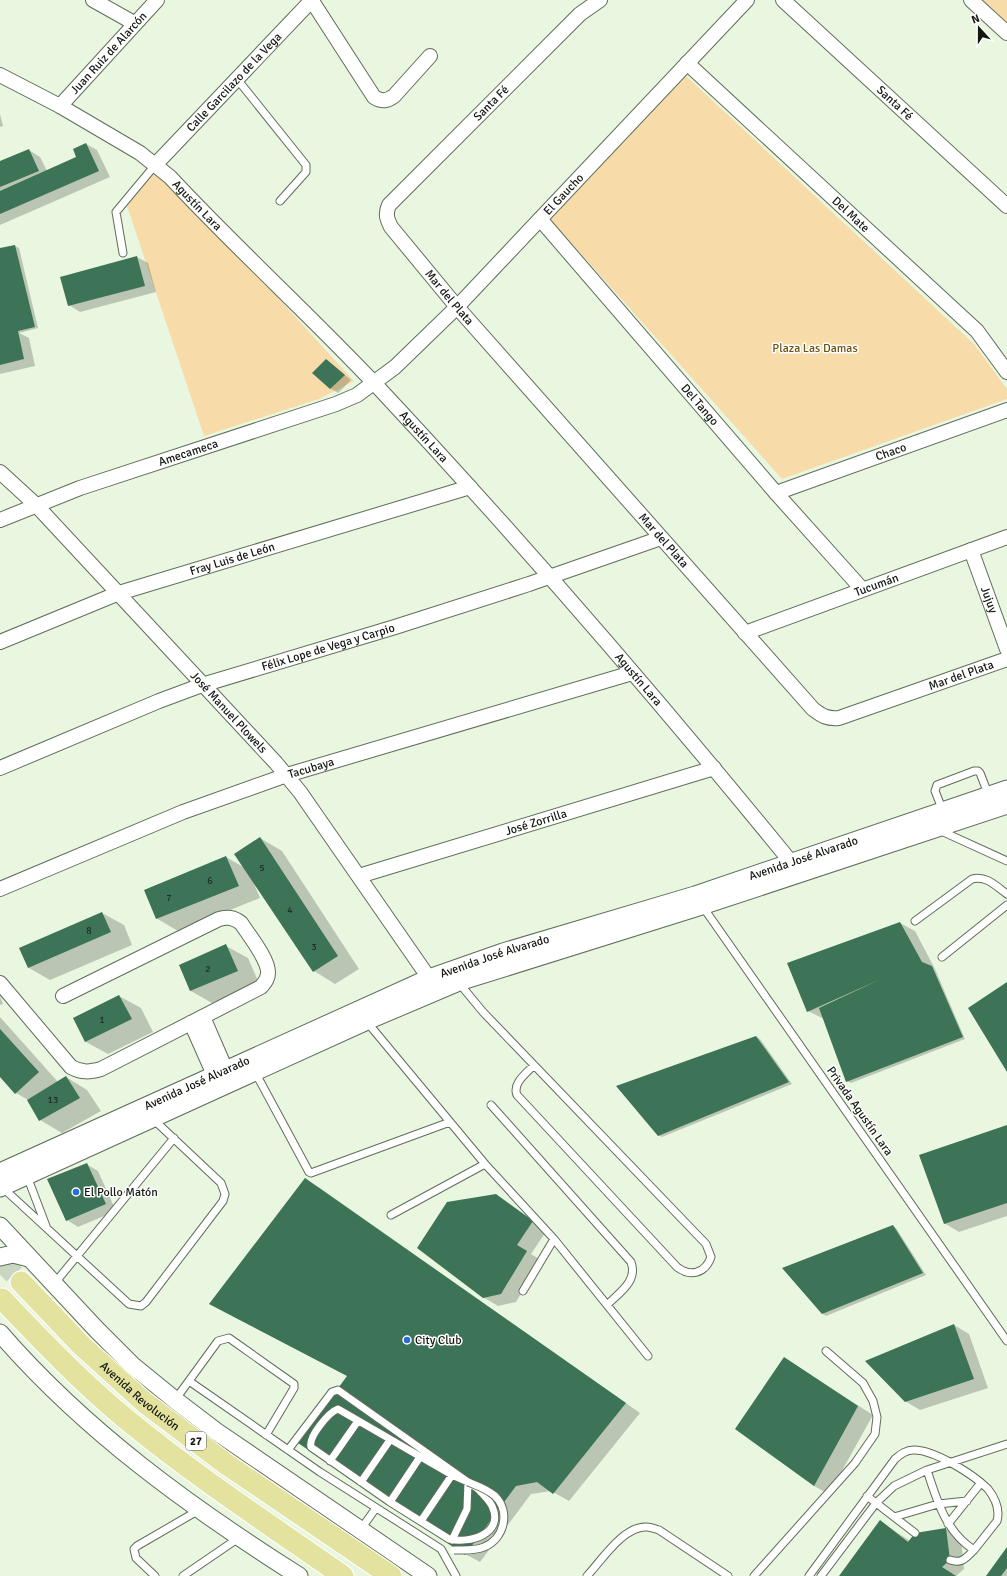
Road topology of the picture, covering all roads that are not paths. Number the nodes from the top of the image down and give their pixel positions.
1 (94, 0) edge
2 (157, 0) edge
3 (312, 0) edge
4 (600, 0) edge
5 (747, 0) edge
6 (783, 0) edge
7 (971, 0) edge
8 (134, 23) junction
9 (1007, 33) edge
10 (430, 56) dead end
11 (687, 64) junction
12 (0, 75) edge
13 (237, 79) junction
14 (60, 106) junction
15 (156, 164) junction
16 (280, 201) dead end
17 (1007, 206) edge
18 (386, 211) joint
19 (540, 219) junction
20 (123, 253) dead end
21 (457, 307) junction
22 (1007, 372) edge
23 (375, 383) junction
24 (1007, 410) edge
25 (0, 472) edge
26 (470, 487) junction
27 (776, 493) junction
28 (36, 505) junction
29 (0, 520) edge
30 (1007, 537) edge
31 (661, 538) junction
32 (971, 550) junction
33 (551, 576) junction
34 (862, 589) junction
35 (119, 593) junction
36 (745, 633) junction
37 (0, 642) edge
38 (1007, 649) edge
39 (1007, 659) edge
40 (632, 673) junction
41 (202, 685) junction
42 (0, 768) edge
43 (714, 768) junction
44 (286, 775) junction
45 (1007, 789) edge
46 (989, 796) junction
47 (1007, 805) edge
48 (943, 812) junction
49 (919, 820) junction
50 (937, 829) junction
51 (1007, 861) edge
52 (793, 869) junction
53 (358, 876) junction
54 (0, 889) edge
55 (1007, 894) edge
56 (699, 900) junction
57 (1007, 905) edge
58 (915, 921) dead end
59 (942, 957) dead end
60 (454, 976) junction
61 (429, 978) junction
62 (0, 982) edge
63 (63, 996) dead end
64 (362, 1015) junction
65 (197, 1020) junction
66 (534, 1065) junction
67 (253, 1066) junction
68 (220, 1072) junction
69 (491, 1105) dead end
70 (147, 1114) junction
71 (450, 1122) junction
72 (174, 1138) junction
73 (485, 1164) junction
74 (25, 1169) junction
75 (1, 1183) edge
76 (391, 1215) dead end
77 (0, 1226) edge
78 (46, 1228) junction
79 (554, 1239) junction
80 (0, 1256) edge
81 (78, 1257) junction
82 (29, 1258) junction
83 (21, 1282) tunnel mouth
84 (54, 1284) junction
85 (523, 1291) dead end
86 (2, 1299) dead end
87 (607, 1305) junction
88 (0, 1333) edge
89 (1007, 1340) edge
90 (826, 1351) dead end
91 (648, 1356) dead end
92 (190, 1381) junction
93 (175, 1400) junction
94 (358, 1421) junction
95 (266, 1435) junction
96 (390, 1440) junction
97 (1007, 1444) edge
98 (288, 1450) junction
99 (420, 1457) junction
100 (330, 1461) junction
101 (952, 1463) junction
102 (927, 1470) junction
103 (452, 1475) junction
104 (361, 1482) junction
105 (468, 1482) junction
106 (980, 1484) junction
107 (867, 1496) junction
108 (966, 1500) junction
109 (390, 1502) junction
110 (876, 1503) junction
111 (938, 1504) junction
112 (376, 1508) junction
113 (200, 1510) junction
114 (894, 1516) junction
115 (421, 1521) junction
116 (948, 1524) junction
117 (361, 1529) junction
118 (915, 1533) dead end
119 (240, 1537) junction
120 (452, 1540) junction
121 (441, 1549) junction
122 (974, 1550) junction
123 (950, 1560) dead end
124 (154, 1576) edge
125 (183, 1576) edge
126 (299, 1576) edge
127 (343, 1576) edge
128 (392, 1576) edge
129 (428, 1576) edge
130 (456, 1576) edge
131 (588, 1576) edge
132 (728, 1576) edge
133 (754, 1576) edge
134 (809, 1576) edge
135 (821, 1576) edge

1 - 8 street
2 - 8 street, Juan Ruiz de Alarcón
3 - 10 street
3 - 13 street, Calle Garcilazo de la Vega
4 - 18 street, Santa Fé
5 - 11 street, El Gaucho
6 - 17 street, Santa Fé
7 - 9 street
8 - 14 street, Juan Ruiz de Alarcón
11 - 19 street, El Gaucho
11 - 22 street, Del Mate
12 - 14 street, Agustín Lara
13 - 15 street, Calle Garcilazo de la Vega
13 - 16 lane
14 - 15 street, Agustín Lara
15 - 20 lane
15 - 23 street, Agustín Lara
18 - 21 street, Mar del Plata
19 - 21 street, El Gaucho
19 - 27 street, Del Tango
21 - 23 street, El Gaucho
21 - 31 street, Mar del Plata
23 - 26 street, Agustín Lara
23 - 28 street, Amecameca
24 - 27 street, Chaco
25 - 28 street, José Manuel Plowels
26 - 33 street, Agustín Lara
26 - 35 street, Fray Luis de León
27 - 34 street, Del Tango
28 - 29 street, Amecameca
28 - 35 street, José Manuel Plowels
30 - 32 street, Tucumán
31 - 33 street, Félix Lope de Vega y Carpio
31 - 36 street, Mar del Plata
32 - 34 street, Tucumán
32 - 38 street, Jujuy
33 - 40 street, Agustín Lara
33 - 41 street, Félix Lope de Vega y Carpio
34 - 36 street, Tucumán
35 - 37 street, Fray Luis de León
35 - 41 street, José Manuel Plowels
36 - 39 street, Mar del Plata
40 - 43 street, Agustín Lara
40 - 44 street, Tacubaya
41 - 42 street, Félix Lope de Vega y Carpio
41 - 44 street, José Manuel Plowels
43 - 52 street, Agustín Lara
43 - 53 street, José Zorrilla
44 - 53 street, José Manuel Plowels
44 - 54 street, Tacubaya
45 - 46 street, Avenida José Alvarado
46 - 48 street, Avenida José Alvarado
46 - 48 lane
47 - 50 street, Avenida José Alvarado
48 - 49 street, Avenida José Alvarado
49 - 50 lane
49 - 52 street, Avenida José Alvarado
50 - 51 lane
50 - 52 street, Avenida José Alvarado
52 - 56 street, Avenida José Alvarado
53 - 61 street, José Manuel Plowels
55 - 58 lane
56 - 60 street, Avenida José Alvarado
56 - 89 lane, Privada Agustín Lara
57 - 59 lane
60 - 61 street, Avenida José Alvarado
60 - 64 street, Avenida José Alvarado
60 - 66 lane
61 - 64 street, Avenida José Alvarado
62 - 65 street
63 - 65 street
64 - 67 street, Avenida José Alvarado
64 - 71 lane
65 - 68 street
66 - 66 lane
67 - 68 street, Avenida José Alvarado
67 - 70 street, Avenida José Alvarado
67 - 71 lane
68 - 70 street, Avenida José Alvarado
69 - 87 lane
70 - 72 lane
70 - 74 street, Avenida José Alvarado
71 - 73 lane
72 - 81 lane
72 - 81 lane
73 - 76 lane
73 - 79 lane
74 - 75 street, Avenida José Alvarado
74 - 78 lane
75 - 78 lane
77 - 82 street
78 - 81 lane
79 - 85 lane
79 - 87 lane
80 - 82 street
81 - 84 lane
82 - 84 street
83 - 128 main road, Avenida Revolución / 27
84 - 93 street
86 - 127 main road, Avenida Revolución / 27
87 - 91 lane
88 - 113 street
90 - 133 lane
92 - 93 lane
92 - 95 lane
92 - 95 lane
93 - 117 street
94 - 96 lane
94 - 100 lane
94 - 100 lane
95 - 98 lane
96 - 99 lane
96 - 104 lane
97 - 101 lane
98 - 112 lane
98 - 120 lane
99 - 103 lane
99 - 109 lane
100 - 104 lane
101 - 102 lane
101 - 106 lane
101 - 107 lane
102 - 110 lane
102 - 111 lane
103 - 105 lane
103 - 115 lane
104 - 109 lane
105 - 120 lane
105 - 121 lane, bridge
106 - 108 lane
106 - 122 lane
107 - 110 lane
107 - 134 lane
108 - 111 lane
108 - 116 lane
109 - 115 lane
110 - 114 lane
110 - 135 lane
111 - 114 lane
111 - 116 lane
112 - 117 lane
112 - 121 lane
113 - 119 street
113 - 124 lane
114 - 118 lane
115 - 120 lane
116 - 122 lane
117 - 129 street
119 - 125 lane
119 - 126 street
121 - 130 lane
122 - 123 lane
131 - 132 lane

